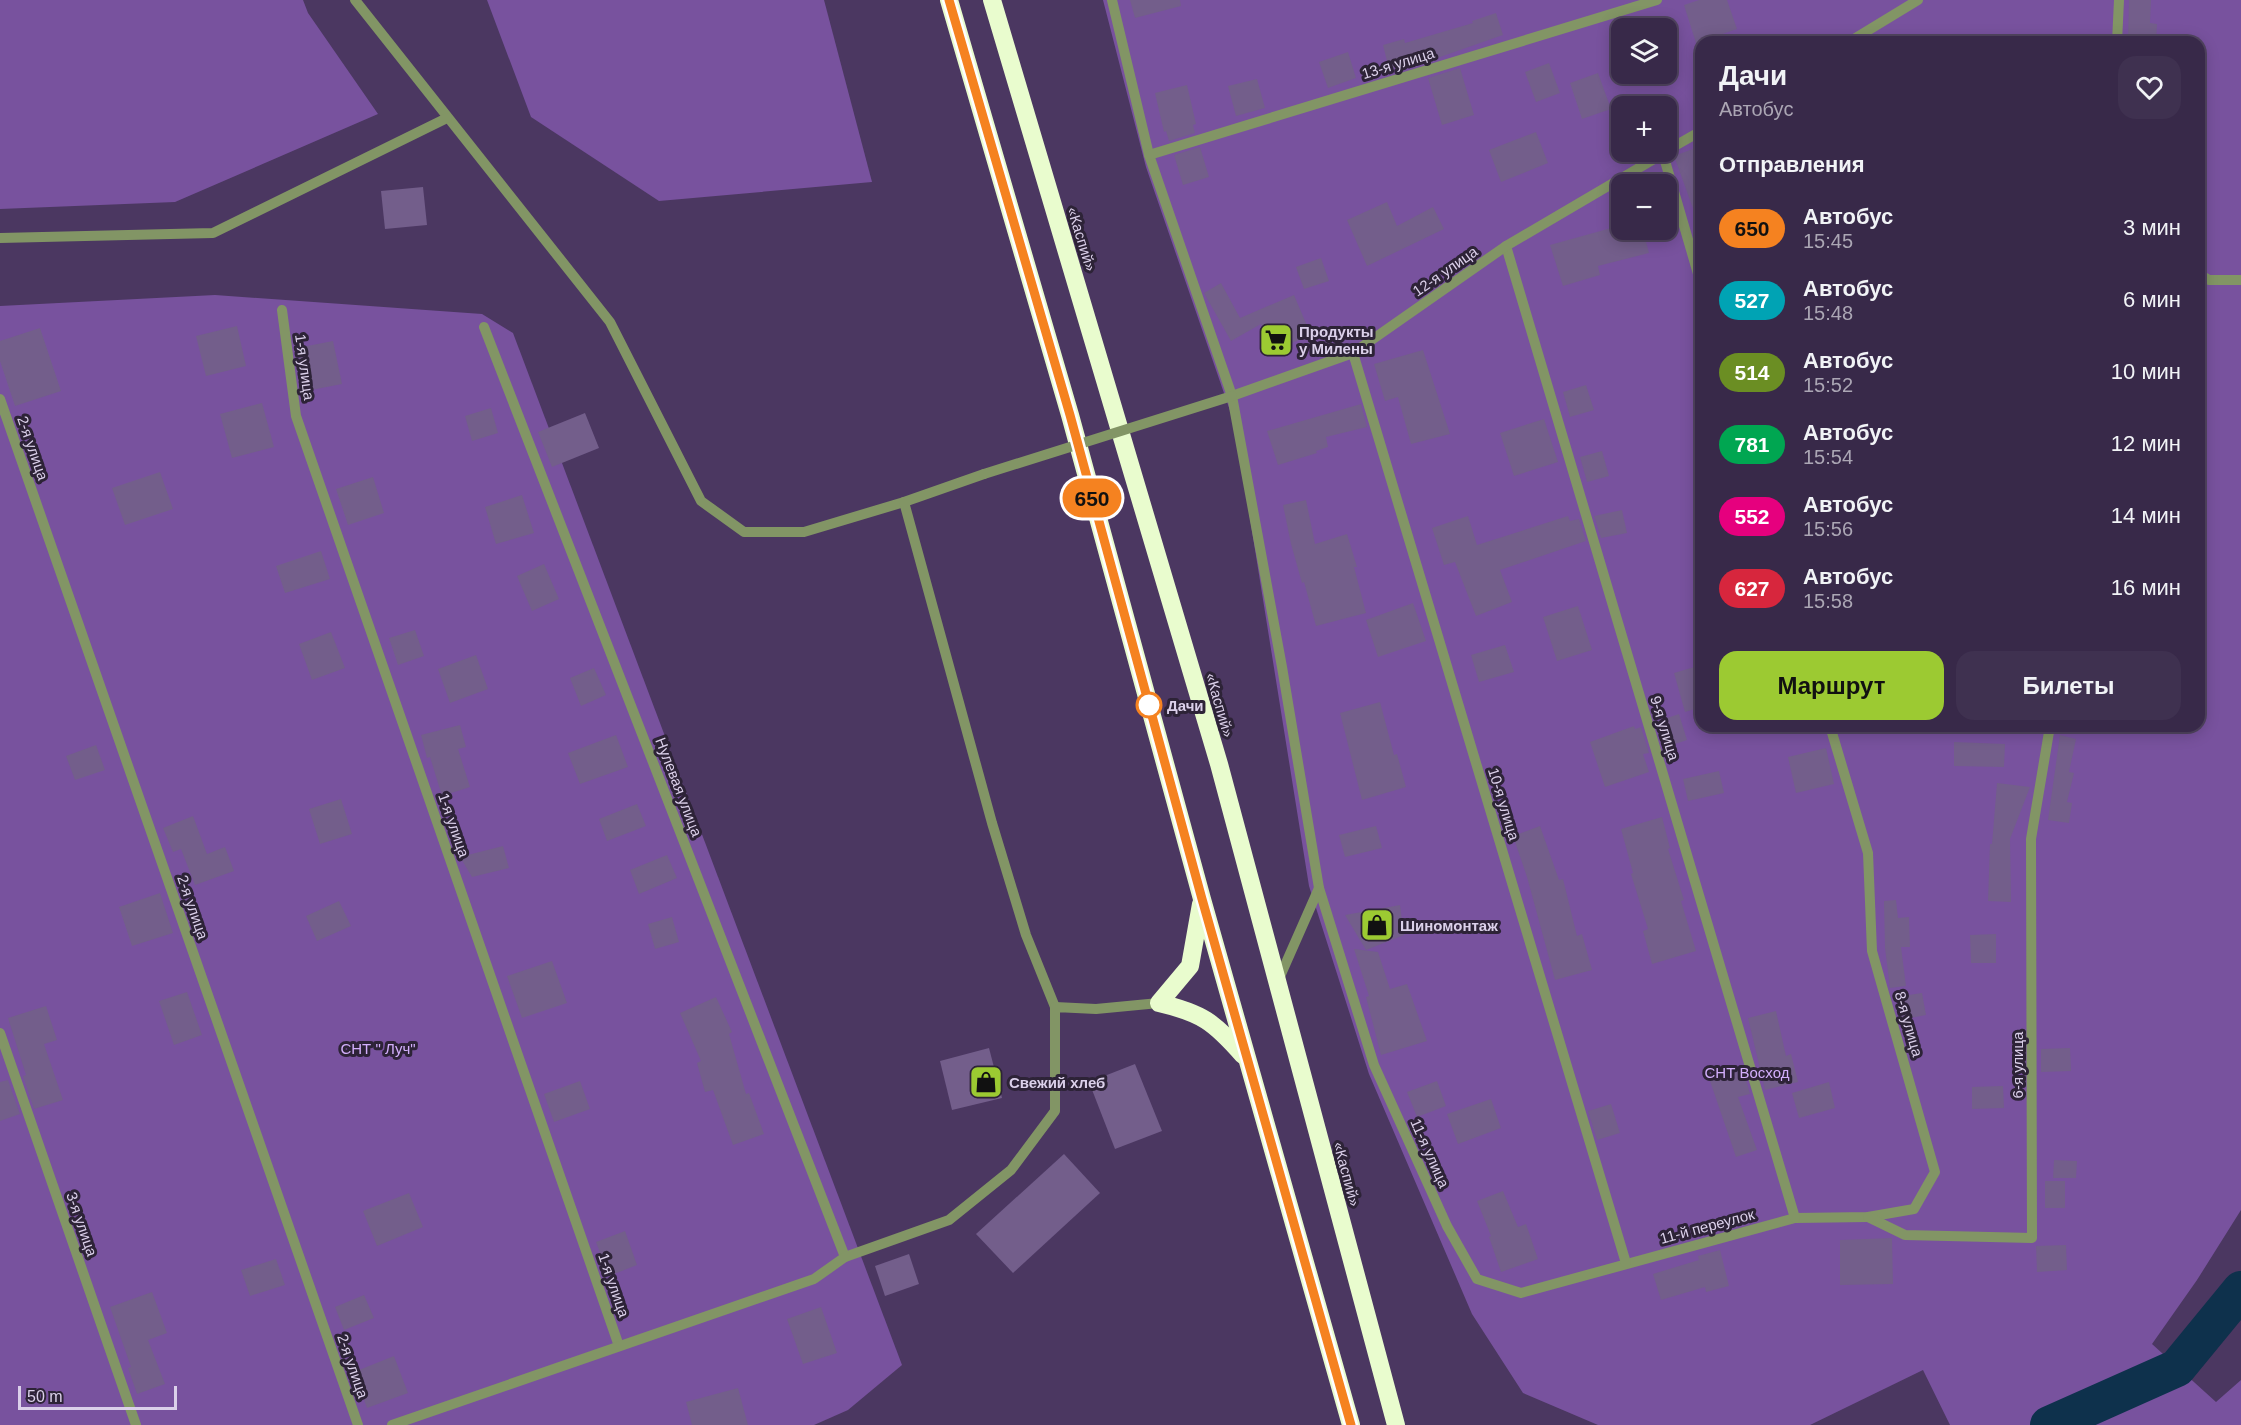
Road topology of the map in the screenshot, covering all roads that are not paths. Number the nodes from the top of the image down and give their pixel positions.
1 (356, 0) edge
2 (949, 0) edge
3 (992, 0) edge
4 (1112, 0) edge
5 (1657, 0) edge
6 (1917, 0) edge
7 (2119, 0) edge
8 (1859, 36) edge
9 (2118, 36) edge
10 (447, 118) junction
11 (1695, 134) edge
12 (1677, 145) edge
13 (1149, 155) junction
14 (1648, 162) edge
15 (1668, 162) edge
16 (0, 238) edge
17 (1506, 246) junction
18 (1695, 262) edge
19 (2205, 277) edge
20 (2241, 280) edge
21 (282, 310) dead end
22 (484, 327) dead end
23 (1353, 353) junction
24 (1232, 396) junction
25 (0, 399) edge
26 (904, 502) junction
27 (1832, 732) edge
28 (2049, 732) edge
29 (1319, 888) junction
30 (1202, 899) junction
31 (1277, 983) junction
32 (1159, 1002) junction
33 (1055, 1007) junction
34 (0, 1033) edge
35 (1247, 1059) junction
36 (1868, 1217) junction
37 (1795, 1218) junction
38 (845, 1257) junction
39 (1626, 1263) junction
40 (619, 1346) junction
41 (136, 1425) edge
42 (358, 1425) edge
43 (392, 1425) edge
44 (1351, 1425) edge
45 (1396, 1425) edge

1 - 10 street, 12-я улица
2 - 30 highway
3 - 31 highway, «Каспий»
4 - 13 street, 11-я улица
5 - 13 street, 13-я улица
6 - 8 street
7 - 9 street
10 - 16 street
10 - 26 street, 12-я улица
11 - 12 street, 12-я улица
13 - 24 street, 11-я улица
14 - 17 street, 12-я улица
15 - 18 street
17 - 23 street, 12-я улица
17 - 37 street, 9-я улица
19 - 20 street
21 - 40 street, 1-я улица
22 - 38 street, Нулевая улица
23 - 24 street, 12-я улица
23 - 39 street, 10-я улица
24 - 26 street, 12-я улица, bridge
24 - 29 street, 11-я улица
25 - 42 street, 2-я улица
26 - 33 street
27 - 36 street, 8-я улица
28 - 36 street, 6-я улица
29 - 31 street
29 - 39 street, 11-я улица
30 - 32 highway
30 - 35 highway
31 - 45 highway, «Каспий»
32 - 33 street
32 - 35 highway
33 - 38 street
34 - 41 street, 3-я улица
35 - 44 highway
36 - 37 street, 8-я улица
37 - 39 street, 11-й переулок
38 - 40 street
40 - 43 street

